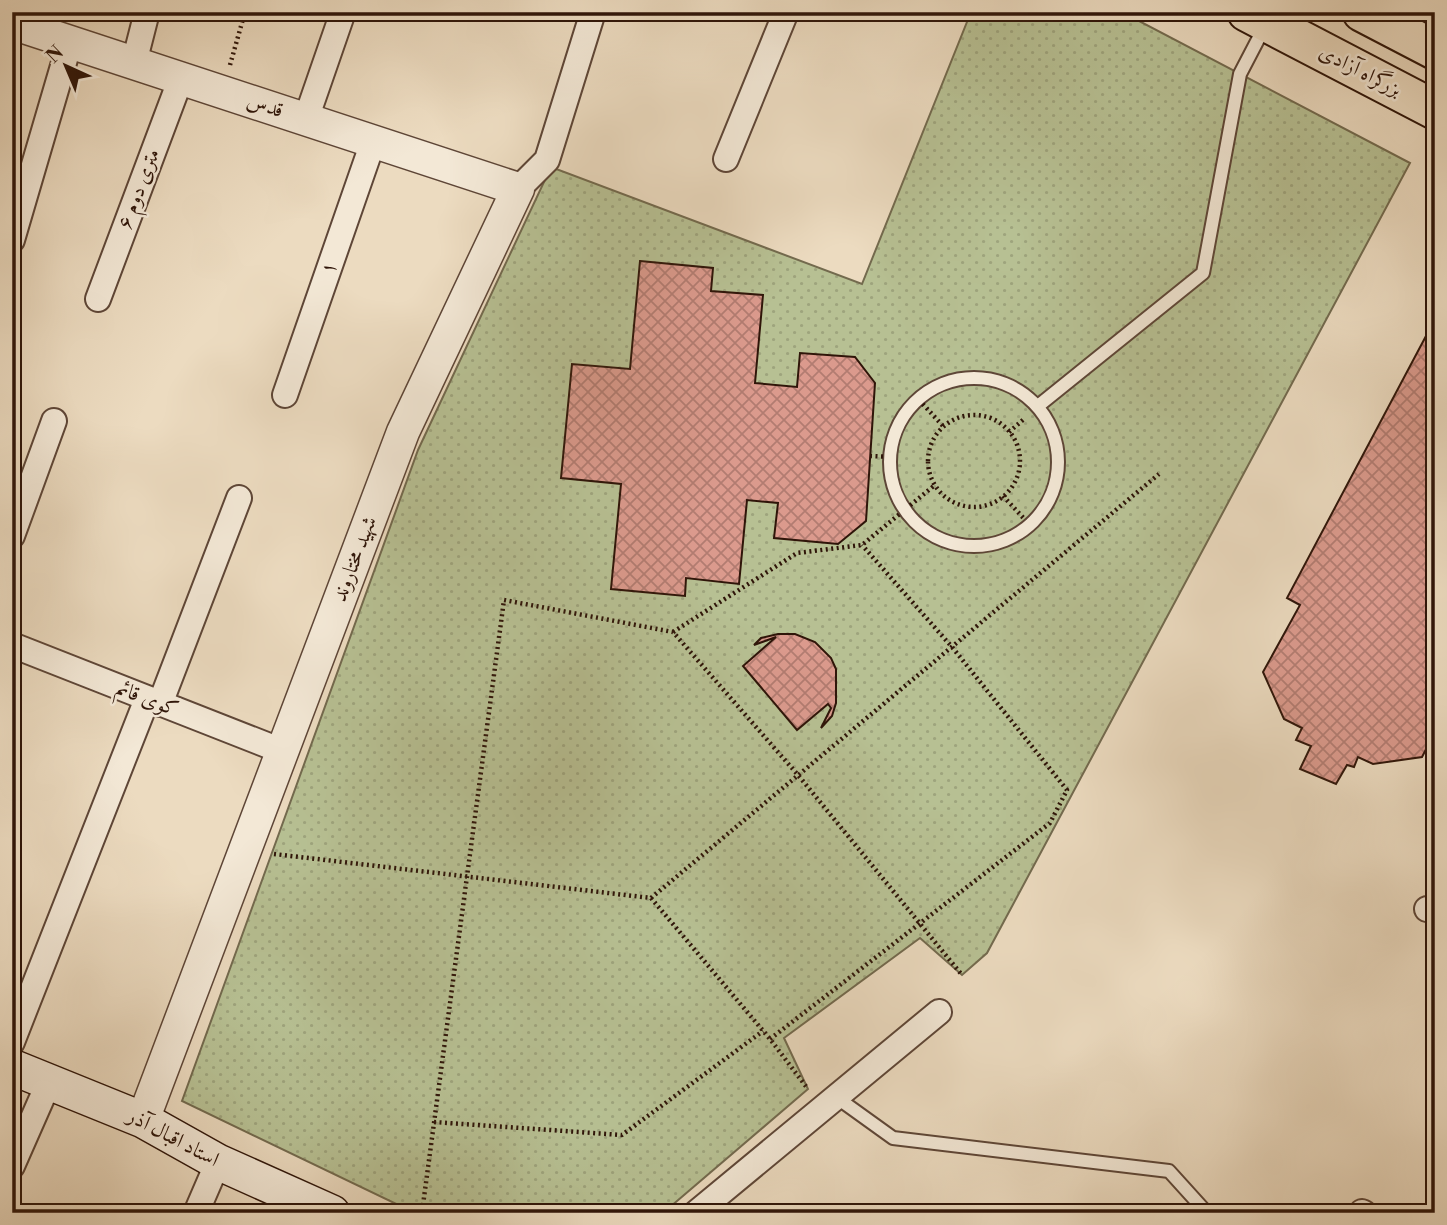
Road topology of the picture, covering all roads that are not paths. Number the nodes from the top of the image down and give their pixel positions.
1 (148, 12) edge
2 (343, 12) edge
3 (593, 12) edge
4 (786, 12) edge
5 (1362, 12) edge
6 (1257, 17) edge
7 (12, 23) edge
8 (71, 42) junction
9 (1435, 50) edge
10 (134, 63) junction
11 (181, 78) junction
12 (1435, 110) edge
13 (306, 119) junction
14 (373, 142) junction
15 (726, 159) dead end
16 (518, 189) junction
17 (12, 240) edge
18 (98, 299) dead end
19 (285, 395) dead end
20 (1038, 406) junction
21 (54, 421) dead end
22 (239, 498) dead end
23 (12, 536) edge
24 (12, 645) edge
25 (153, 702) junction
26 (282, 751) junction
27 (939, 1012) dead end
28 (12, 1042) edge
29 (12, 1067) edge
30 (49, 1082) junction
31 (836, 1097) junction
32 (143, 1120) junction
33 (218, 1162) junction
34 (12, 1166) edge
35 (196, 1213) edge
36 (332, 1213) edge
37 (696, 1213) edge
38 (1207, 1213) edge

1 - 10 street
2 - 13 street
3 - 16 street, شهید مختاروند
4 - 15 street
5 - 9 highway
6 - 12 highway, بزرگراه آزادی
6 - 20 lane
7 - 8 street, قدس
8 - 10 street, قدس
8 - 17 street
10 - 11 street, قدس
11 - 13 street, قدس
11 - 18 street, ۶ متری دوم
13 - 14 street, قدس
14 - 16 street, قدس
14 - 19 street, ۱
16 - 26 street, شهید مختاروند
20 - 20 lane
21 - 23 street
22 - 25 street
24 - 25 street, کوی قائم
25 - 26 street, کوی قائم
25 - 28 street
26 - 32 street, شهید مختاروند
27 - 31 street
29 - 30 main road, استاد اقبال آذر
30 - 32 main road, استاد اقبال آذر
30 - 34 street
31 - 37 street
31 - 38 lane
32 - 33 main road, استاد اقبال آذر
33 - 35 street
33 - 36 main road, استاد اقبال آذر

